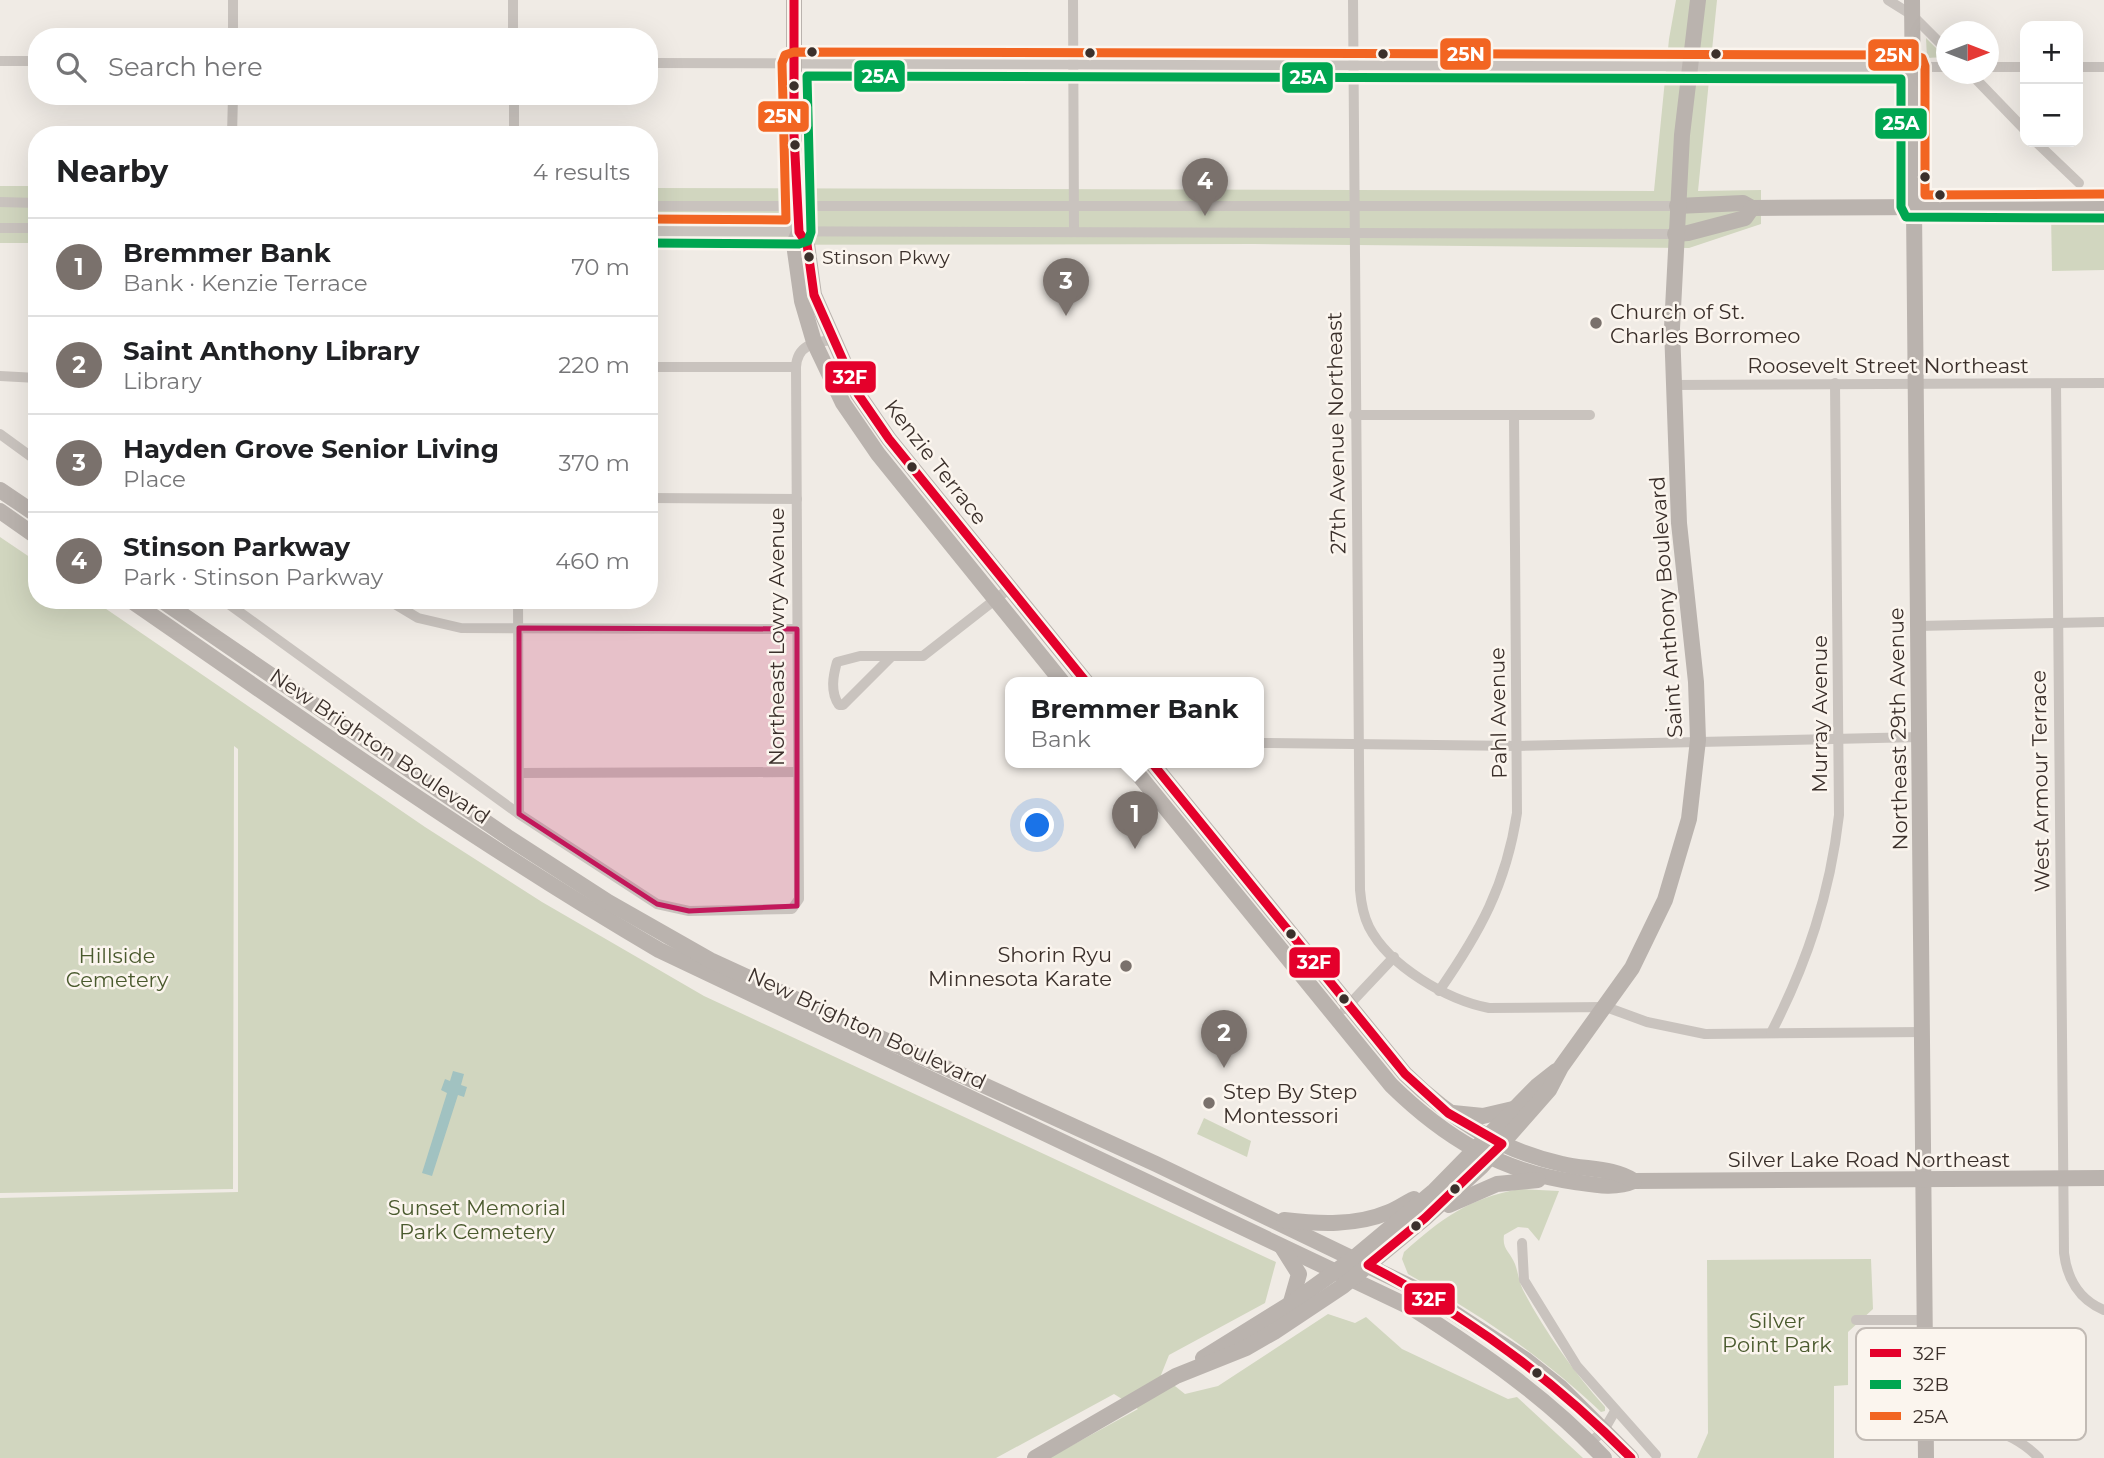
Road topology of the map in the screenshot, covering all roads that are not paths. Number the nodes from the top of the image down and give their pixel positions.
1 (233, 0) edge
2 (513, 0) edge
3 (794, 0) edge
4 (1073, 0) edge
5 (1353, 0) edge
6 (1698, 0) edge
7 (1888, 0) edge
8 (1912, 7) edge
9 (233, 28) edge
10 (513, 28) edge
11 (1936, 36) edge
12 (0, 61) edge
13 (28, 61) edge
14 (658, 63) edge
15 (794, 65) junction
16 (1074, 65) junction
17 (1353, 66) junction
18 (1689, 66) junction
19 (1913, 66) junction
20 (1936, 67) edge
21 (1999, 67) edge
22 (2020, 67) edge
23 (2083, 67) edge
24 (2104, 67) edge
25 (1980, 84) edge
26 (233, 105) edge
27 (513, 105) edge
28 (232, 126) edge
29 (514, 126) edge
30 (2020, 126) edge
31 (2041, 147) edge
32 (2079, 183) dead end
33 (0, 202) edge
34 (28, 202) edge
35 (658, 206) edge
36 (1074, 206) junction
37 (1677, 206) junction
38 (2104, 206) edge
39 (797, 207) junction
40 (1913, 207) junction
41 (1353, 208) junction
42 (1752, 208) junction
43 (0, 228) edge
44 (28, 228) edge
45 (658, 231) edge
46 (799, 232) junction
47 (1074, 232) junction
48 (1353, 234) junction
49 (1675, 234) junction
50 (832, 340) junction
51 (814, 342) junction
52 (796, 362) junction
53 (658, 367) edge
54 (0, 376) edge
55 (28, 378) edge
56 (1835, 383) junction
57 (1917, 383) junction
58 (2104, 383) edge
59 (2056, 384) junction
60 (1672, 385) junction
61 (1354, 415) junction
62 (1514, 415) junction
63 (1590, 415) dead end
64 (0, 434) edge
65 (28, 454) edge
66 (0, 490) edge
67 (658, 498) edge
68 (797, 499) junction
69 (28, 509) edge
70 (0, 511) edge
71 (28, 531) edge
72 (1010, 587) junction
73 (995, 599) junction
74 (143, 609) edge
75 (174, 609) edge
76 (241, 609) edge
77 (403, 609) edge
78 (519, 609) edge
79 (2104, 622) edge
80 (2057, 623) junction
81 (1918, 626) junction
82 (519, 628) junction
83 (797, 629) junction
84 (891, 657) junction
85 (1058, 677) edge
86 (1082, 677) edge
87 (1920, 737) junction
88 (1840, 738) junction
89 (1698, 740) junction
90 (1264, 743) edge
91 (1359, 743) junction
92 (1518, 746) junction
93 (1133, 768) edge
94 (1156, 768) edge
95 (798, 772) junction
96 (520, 773) junction
97 (519, 814) junction
98 (672, 909) joint
99 (1394, 957) junction
100 (1439, 991) junction
101 (1349, 1005) junction
102 (1606, 1007) junction
103 (1337, 1018) junction
104 (1923, 1032) junction
105 (1771, 1033) junction
106 (1448, 1113) junction
107 (1521, 1113) junction
108 (1494, 1141) junction
109 (1481, 1154) junction
110 (1535, 1157) junction
111 (2065, 1178) junction
112 (2104, 1178) edge
113 (1554, 1180) junction
114 (1925, 1180) junction
115 (1634, 1181) junction
116 (1433, 1192) junction
117 (1268, 1218) junction
118 (1425, 1218) junction
119 (1522, 1243) dead end
120 (1281, 1245) junction
121 (1361, 1262) junction
122 (1335, 1271) junction
123 (1352, 1279) junction
124 (1290, 1304) junction
125 (2104, 1310) edge
126 (1856, 1320) dead end
127 (1926, 1320) junction
128 (1926, 1328) edge
129 (1195, 1366) junction
130 (1615, 1411) junction
131 (1604, 1430) junction
132 (1926, 1440) edge
133 (2011, 1440) edge
134 (1590, 1443) junction
135 (1656, 1455) dead end
136 (1035, 1458) edge
137 (1604, 1458) edge
138 (1632, 1458) edge
139 (1926, 1458) edge
140 (2039, 1458) edge

1 - 9 street
2 - 10 street
3 - 15 main road
4 - 16 street
5 - 17 street, 27th Avenue Northeast
6 - 18 main road, Saint Anthony Boulevard
7 - 8 street
8 - 11 street
8 - 19 main road, Northeast 29th Avenue
12 - 13 street
14 - 15 street
15 - 16 street
15 - 39 main road
16 - 17 street
16 - 36 street
17 - 18 street
17 - 41 street, 27th Avenue Northeast
18 - 19 street
18 - 37 main road, Saint Anthony Boulevard
19 - 20 street
19 - 40 main road, Northeast 29th Avenue
21 - 22 street
23 - 24 street
25 - 30 street
26 - 28 street
27 - 29 street
31 - 32 street
33 - 34 street
35 - 39 street
36 - 39 street
36 - 41 street
36 - 47 street
37 - 41 street
37 - 42 main road
37 - 49 main road, Saint Anthony Boulevard
38 - 40 main road
39 - 46 main road
40 - 42 main road
40 - 57 main road, Northeast 29th Avenue
41 - 48 street, 27th Avenue Northeast
42 - 49 main road
43 - 44 street
45 - 46 street
46 - 47 street
46 - 50 main road, Kenzie Terrace
46 - 51 main road, Kenzie Terrace
47 - 48 street
48 - 49 street
48 - 61 street, 27th Avenue Northeast
49 - 60 main road, Saint Anthony Boulevard
50 - 51 street
50 - 72 main road, Kenzie Terrace
51 - 52 street
51 - 73 main road, Kenzie Terrace
52 - 53 street
52 - 68 street, Northeast Lowry Avenue
54 - 55 street
56 - 57 street, Roosevelt Street Northeast
56 - 60 street, Roosevelt Street Northeast
56 - 88 street, Murray Avenue
57 - 59 street, Roosevelt Street Northeast
57 - 81 main road, Northeast 29th Avenue
58 - 59 street, Roosevelt Street Northeast
59 - 80 street, West Armour Terrace
60 - 89 main road, Saint Anthony Boulevard
61 - 62 street
61 - 91 street, 27th Avenue Northeast
62 - 63 street
62 - 92 street, Pahl Avenue
64 - 65 street
66 - 69 main road
67 - 68 street
68 - 83 street, Northeast Lowry Avenue
70 - 71 main road
72 - 73 street
72 - 86 main road, Kenzie Terrace
73 - 84 street
73 - 85 main road, Kenzie Terrace
74 - 120 main road, New Brighton Boulevard
75 - 117 main road, New Brighton Boulevard
76 - 97 street, New Brighton Boulevard
77 - 82 street
78 - 82 street
79 - 80 street
80 - 81 street
80 - 111 street, West Armour Terrace
81 - 87 main road, Northeast 29th Avenue
82 - 83 street
82 - 96 street
83 - 95 street, Northeast Lowry Avenue
84 - 84 street
87 - 88 street
87 - 104 main road, Northeast 29th Avenue
88 - 89 street
88 - 105 street, Murray Avenue
89 - 92 street
89 - 102 main road, Saint Anthony Boulevard
90 - 91 street
91 - 92 street
91 - 99 street, 27th Avenue Northeast
92 - 100 street, Pahl Avenue
93 - 103 main road
94 - 101 main road
95 - 96 street
95 - 98 street, Northeast Lowry Avenue
96 - 97 street
97 - 98 street, New Brighton Boulevard
99 - 100 street, 27th Avenue Northeast
99 - 101 street
100 - 102 street, 27th Avenue Northeast
101 - 103 street
101 - 106 main road
102 - 105 street
102 - 107 main road, Saint Anthony Boulevard
103 - 109 main road
104 - 105 street
104 - 114 main road, Northeast 29th Avenue
106 - 107 main road
106 - 108 main road
107 - 108 main road, Saint Anthony Boulevard
107 - 110 main road
108 - 109 main road, Saint Anthony Boulevard
108 - 110 main road, Silver Lake Road Northeast
109 - 113 main road, Silver Lake Road Northeast
109 - 116 main road, Saint Anthony Boulevard
109 - 118 main road, Saint Anthony Boulevard
110 - 115 main road, Silver Lake Road Northeast
111 - 112 main road, Silver Lake Road Northeast
111 - 114 main road, Silver Lake Road Northeast
111 - 125 street, West Armour Terrace
113 - 115 main road, Silver Lake Road Northeast
113 - 118 main road
114 - 115 main road, Silver Lake Road Northeast
114 - 127 main road, Northeast 29th Avenue
116 - 117 main road
116 - 121 main road, Saint Anthony Boulevard
117 - 121 main road, New Brighton Boulevard
118 - 121 main road, Saint Anthony Boulevard
119 - 130 street
120 - 122 main road, New Brighton Boulevard
120 - 124 main road
121 - 122 main road, Saint Anthony Boulevard
121 - 123 main road, Saint Anthony Boulevard
121 - 131 main road, New Brighton Boulevard
122 - 123 main road, New Brighton Boulevard
122 - 124 main road, Saint Anthony Boulevard
123 - 129 main road, Saint Anthony Boulevard
123 - 134 main road, New Brighton Boulevard
124 - 129 main road, Saint Anthony Boulevard
126 - 127 street
127 - 128 main road, Northeast 29th Avenue
129 - 136 main road, Saint Anthony Boulevard
130 - 131 street
130 - 135 street
131 - 134 street
131 - 138 main road, New Brighton Boulevard
132 - 139 main road, Northeast 29th Avenue
133 - 140 street
134 - 137 main road, New Brighton Boulevard

